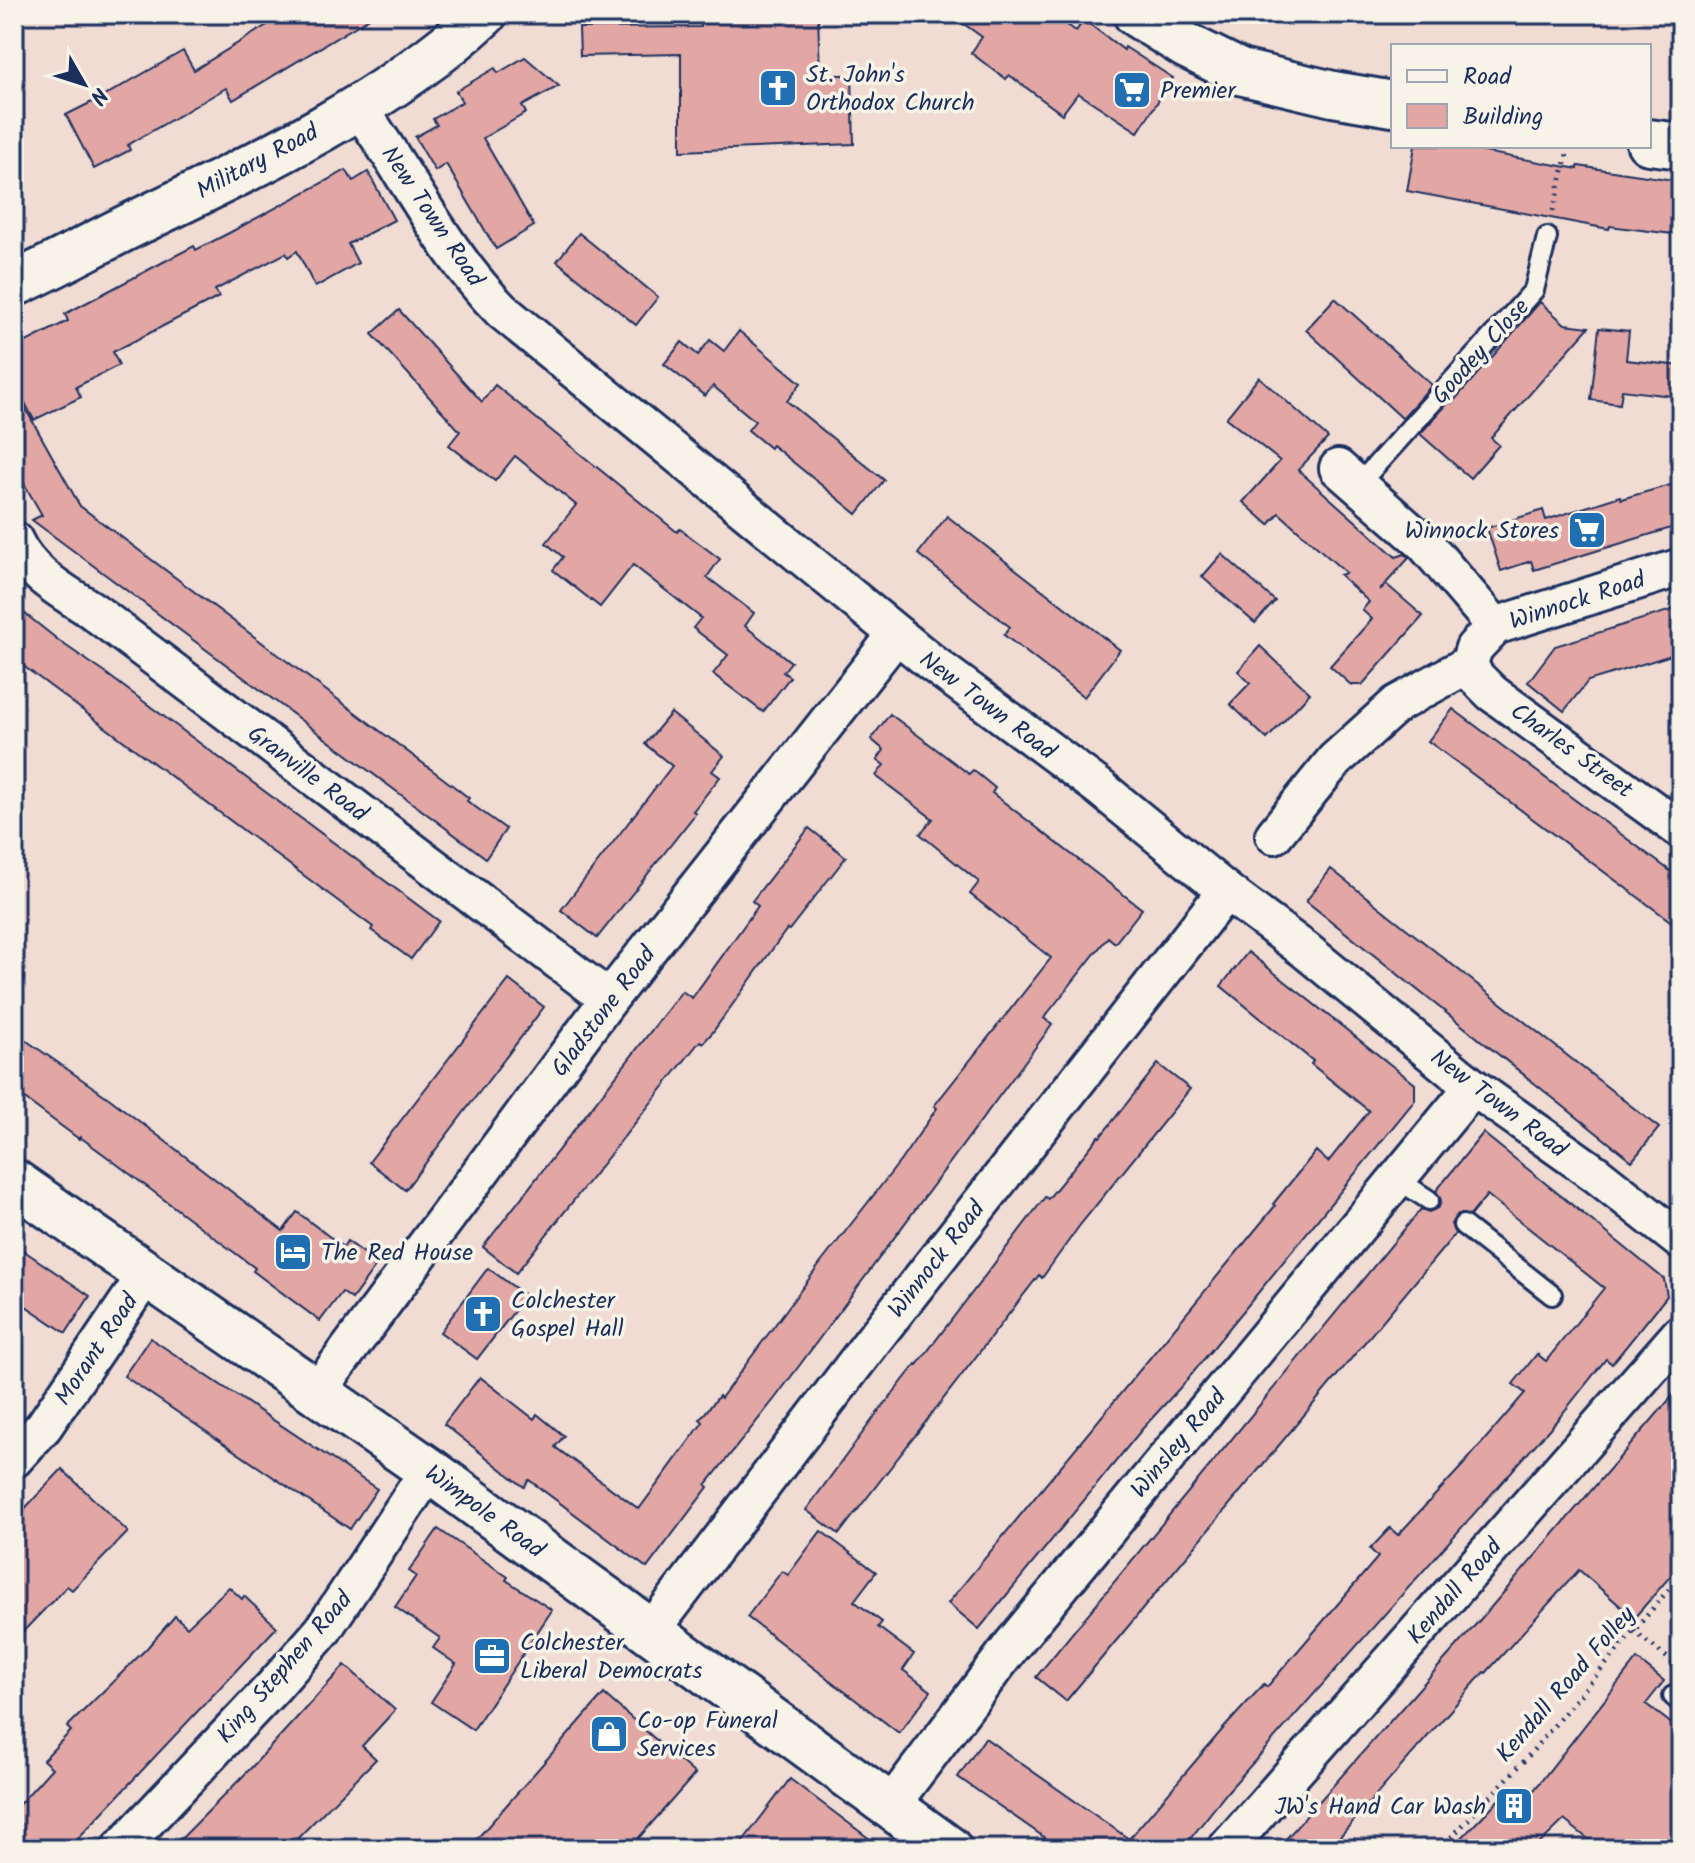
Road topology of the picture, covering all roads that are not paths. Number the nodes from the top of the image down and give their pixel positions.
1 (484, 14) edge
2 (1136, 14) edge
3 (1391, 104) edge
4 (358, 107) junction
5 (1651, 142) edge
6 (1681, 146) edge
7 (1547, 237) road end
8 (18, 273) edge
9 (1348, 476) joint
10 (14, 540) edge
11 (1681, 567) edge
12 (1495, 626) junction
13 (896, 635) junction
14 (1469, 664) junction
15 (1681, 830) edge
16 (1274, 835) dead end
17 (1226, 891) junction
18 (609, 999) junction
19 (1473, 1087) junction
20 (1397, 1179) junction
21 (14, 1182) edge
22 (1429, 1200) dead end
23 (1463, 1225) dead end
24 (1681, 1241) edge
25 (146, 1275) junction
26 (1552, 1295) dead end
27 (1681, 1333) edge
28 (317, 1392) junction
29 (14, 1459) edge
30 (429, 1470) junction
31 (652, 1630) junction
32 (891, 1805) junction
33 (120, 1849) edge
34 (949, 1849) edge
35 (1226, 1849) edge

1 - 4 street, Military Road
2 - 3 street
4 - 8 street, Military Road
4 - 13 street, New Town Road
5 - 6 street
7 - 9 lane, Goodey Close
9 - 12 street, Goodey Close
10 - 18 street, Granville Road
11 - 12 street, Winnock Road
12 - 14 street, Winnock Road
13 - 17 street, New Town Road
13 - 18 street, Gladstone Road
14 - 15 street, Charles Street
14 - 16 street, Winnock Road
17 - 19 street, New Town Road
17 - 31 street, Winnock Road
18 - 28 street, Gladstone Road
19 - 20 street, Winsley Road
19 - 24 street, New Town Road
20 - 22 lane
20 - 32 street, Winsley Road
21 - 25 street, Wimpole Road
23 - 26 lane
25 - 28 street, Wimpole Road
25 - 29 street, Morant Road
27 - 35 street, Kendall Road
28 - 30 street, Wimpole Road
30 - 31 street, Wimpole Road
30 - 33 street, King Stephen Road
31 - 32 street, Wimpole Road
32 - 34 street, Wimpole Road

